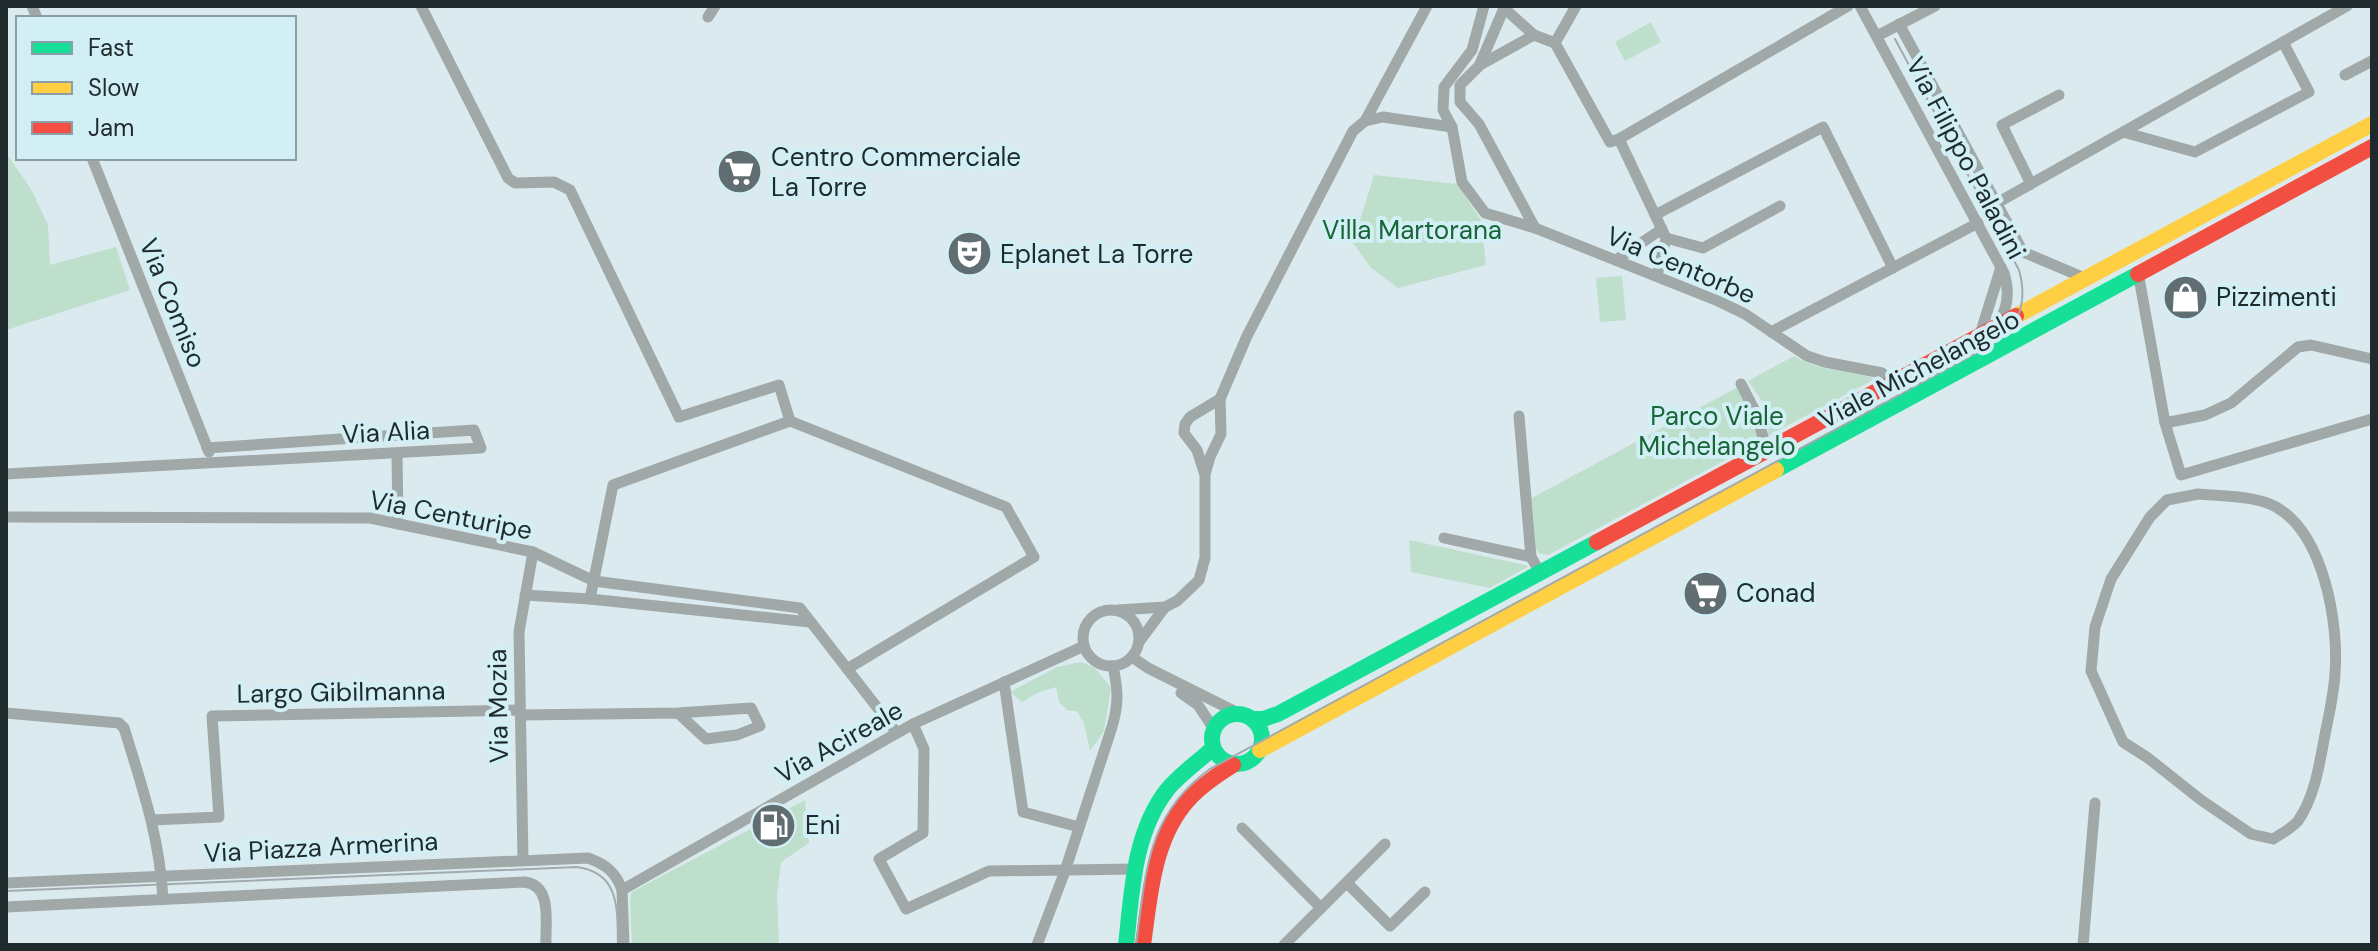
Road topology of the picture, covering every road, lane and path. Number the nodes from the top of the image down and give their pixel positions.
1 (421, 6) edge
2 (715, 6) edge
3 (1427, 6) edge
4 (1484, 6) edge
5 (1576, 6) edge
6 (1848, 6) edge
7 (1860, 6) edge
8 (1933, 6) edge
9 (2347, 6) edge
10 (1504, 7) edge
11 (708, 17) dead end
12 (1899, 24) junction
13 (1534, 35) junction
14 (1877, 36) junction
15 (2283, 42) junction
16 (1555, 43) junction
17 (2372, 61) edge
18 (1480, 65) junction
19 (2345, 75) dead end
20 (2059, 95) dead end
21 (1365, 121) junction
22 (2372, 124) edge
23 (1452, 127) junction
24 (2123, 132) junction
25 (1619, 139) junction
26 (2372, 147) edge
27 (93, 160) edge
28 (2031, 184) junction
29 (1997, 203) junction
30 (1780, 206) dead end
31 (1655, 215) junction
32 (1978, 223) junction
33 (2183, 227) junction
34 (1535, 228) junction
35 (1664, 234) junction
36 (2191, 244) junction
37 (1616, 260) junction
38 (1893, 268) junction
39 (2138, 272) junction
40 (1657, 276) junction
41 (2087, 279) junction
42 (1771, 332) junction
43 (1984, 335) junction
44 (2372, 359) edge
45 (1741, 384) dead end
46 (1892, 385) junction
47 (1220, 399) junction
48 (1198, 413) junction
49 (1519, 416) dead end
50 (2372, 419) edge
51 (790, 421) junction
52 (2165, 423) junction
53 (1220, 425) junction
54 (1188, 441) junction
55 (1217, 442) junction
56 (207, 448) junction
57 (1767, 451) junction
58 (397, 454) junction
59 (214, 464) junction
60 (6, 474) edge
61 (1205, 475) junction
62 (2181, 475) junction
63 (2181, 497) junction
64 (6, 517) edge
65 (398, 524) junction
66 (1444, 538) dead end
67 (533, 552) junction
68 (1531, 557) junction
69 (1541, 574) junction
70 (594, 581) junction
71 (525, 595) junction
72 (590, 599) junction
73 (1165, 607) junction
74 (1118, 610) junction
75 (810, 622) junction
76 (1139, 643) junction
77 (1084, 646) junction
78 (1123, 662) junction
79 (847, 669) junction
80 (1004, 682) junction
81 (6, 713) edge
82 (520, 713) junction
83 (678, 713) junction
84 (1246, 716) junction
85 (913, 724) junction
86 (1214, 729) junction
87 (897, 733) junction
88 (1213, 748) junction
89 (1260, 750) junction
90 (1233, 765) junction
91 (2095, 803) dead end
92 (152, 820) junction
93 (1079, 827) junction
94 (1242, 828) dead end
95 (1385, 844) dead end
96 (523, 860) junction
97 (1136, 869) junction
98 (1065, 871) junction
99 (161, 876) junction
100 (6, 883) edge
101 (1347, 883) junction
102 (622, 890) junction
103 (1425, 892) dead end
104 (163, 899) junction
105 (6, 907) edge
106 (1321, 908) junction
107 (546, 945) edge
108 (624, 945) edge
109 (1037, 945) edge
110 (1126, 945) edge
111 (1143, 945) edge
112 (1284, 945) edge
113 (2083, 945) edge

1 - 51 street
2 - 11 street
3 - 21 street
4 - 23 street, Via Centorbe
5 - 16 street
6 - 25 street
7 - 14 street, Via Filippo Paladini
8 - 12 street
9 - 15 street
10 - 13 street
10 - 18 street
12 - 14 street
12 - 29 street, Via Filippo Paladini
13 - 16 street
13 - 18 street
14 - 32 street, Via Filippo Paladini
15 - 24 street
15 - 24 street
16 - 25 street
17 - 19 street
18 - 34 street
20 - 28 street
21 - 23 street
21 - 47 street
22 - 33 street, Viale Michelangelo
23 - 34 street, Via Centorbe
24 - 28 street
25 - 31 street
26 - 36 street, Viale Michelangelo
27 - 56 street, Via Comiso
28 - 29 street
29 - 41 street, Via Filippo Paladini
30 - 35 street
31 - 35 street
31 - 38 street
32 - 38 street
32 - 43 street, Via Filippo Paladini
33 - 36 street
33 - 41 street, Viale Michelangelo
34 - 37 street, Via Centorbe
35 - 37 street
35 - 40 street
36 - 39 street, Viale Michelangelo
37 - 40 street, Via Centorbe
38 - 42 street
39 - 52 street
39 - 89 street, Viale Michelangelo
40 - 42 street, Via Centorbe
41 - 43 street, Viale Michelangelo
42 - 46 street, Via Centorbe
43 - 46 street, Viale Michelangelo
44 - 52 street
45 - 57 street
46 - 57 street, Viale Michelangelo
47 - 48 street
47 - 53 street
48 - 53 street
48 - 54 street
49 - 68 street
50 - 62 street
51 - 70 street
51 - 79 street
52 - 62 street
53 - 55 street
54 - 55 street
54 - 61 street
55 - 61 street
56 - 58 street, Via Alia
56 - 59 street, Via Comiso
57 - 69 street, Viale Michelangelo
58 - 59 street, Via Alia
58 - 65 street
59 - 60 street, Via Alia
61 - 73 street
62 - 63 street
63 - 63 street
64 - 65 street, Via Centuripe
65 - 67 street, Via Centuripe
66 - 68 street
67 - 70 street, Via Centuripe
67 - 71 street, Via Mozia
68 - 69 street
69 - 84 street, Viale Michelangelo
70 - 72 street
70 - 75 street, Via Centuripe
71 - 72 street
71 - 82 street, Via Mozia
72 - 75 street
73 - 74 street
73 - 76 street
74 - 76 street
74 - 77 street
75 - 79 street
76 - 78 street
77 - 78 street
77 - 80 street, Via Acireale
78 - 84 street
78 - 86 street
78 - 93 street
79 - 87 street
80 - 85 street, Via Acireale
80 - 93 street
81 - 92 street
82 - 83 street, Largo Gibilmanna
82 - 92 street, Largo Gibilmanna
82 - 96 street, Via Mozia
83 - 83 street, Largo Gibilmanna
84 - 86 street
84 - 89 street
85 - 87 street, Via Acireale
85 - 98 street
86 - 88 street
87 - 102 street, Via Acireale
88 - 90 street
88 - 97 street
89 - 90 street
90 - 111 street
91 - 113 street
92 - 99 street
93 - 98 street
94 - 106 street
95 - 101 street
96 - 99 street, Via Piazza Armerina
96 - 102 street, Via Piazza Armerina
97 - 98 street
97 - 110 street
98 - 109 street
99 - 100 street, Via Piazza Armerina
99 - 104 street
101 - 103 street
101 - 106 street
102 - 108 street
104 - 105 street, Via Piazza Armerina
104 - 107 street, Via Piazza Armerina
106 - 112 street

